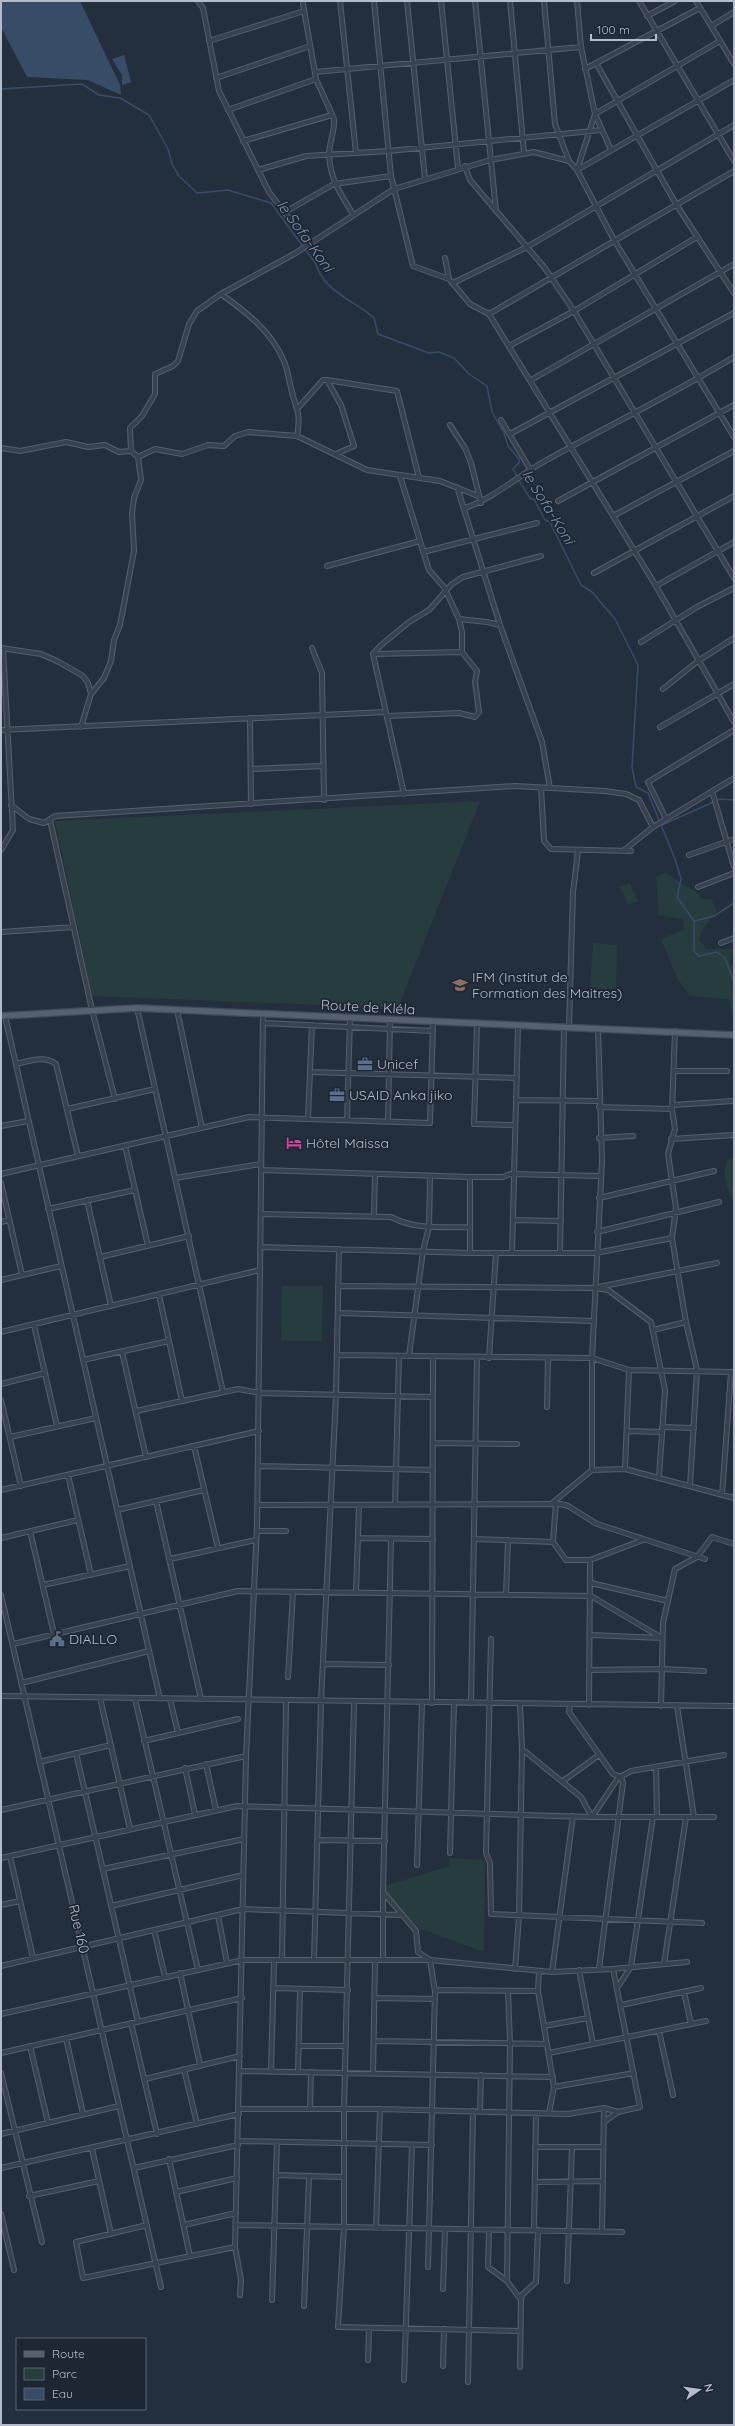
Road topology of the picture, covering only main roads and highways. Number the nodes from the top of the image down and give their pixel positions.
1 (3, 1016) edge
2 (733, 1035) edge

1 - 2 main road, Route de Kléla

